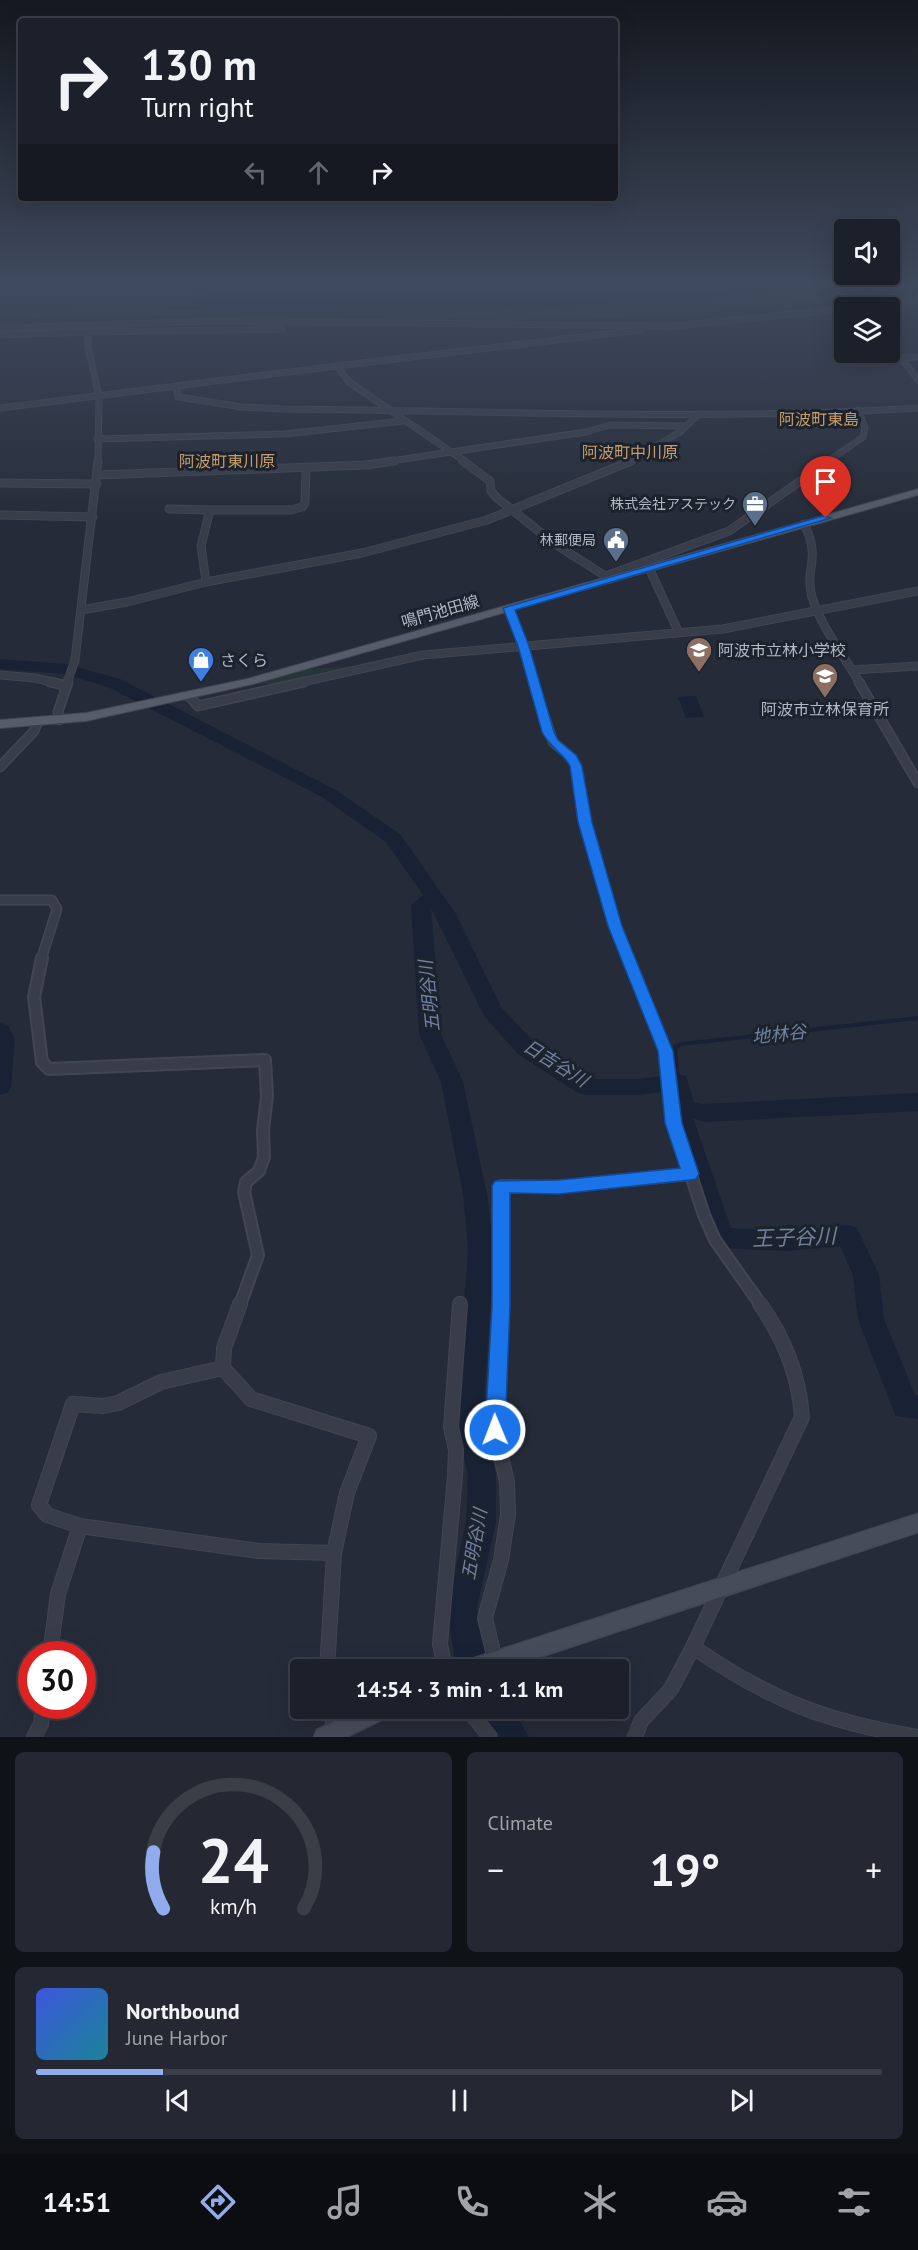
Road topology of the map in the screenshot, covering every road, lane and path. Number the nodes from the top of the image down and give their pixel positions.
1 (92, 366) edge
2 (337, 366) joint
3 (907, 366) edge
4 (918, 380) edge
5 (176, 386) junction
6 (99, 396) junction
7 (0, 408) edge
8 (918, 408) edge
9 (389, 409) junction
10 (858, 410) junction
11 (699, 414) junction
12 (403, 421) junction
13 (684, 426) junction
14 (97, 439) junction
15 (449, 452) junction
16 (306, 468) junction
17 (98, 476) junction
18 (0, 483) edge
19 (97, 484) junction
20 (918, 492) edge
21 (169, 509) dead end
22 (210, 510) junction
23 (512, 510) junction
24 (0, 515) edge
25 (93, 517) junction
26 (804, 524) junction
27 (649, 568) junction
28 (608, 578) junction
29 (206, 582) junction
30 (918, 591) edge
31 (508, 608) junction
32 (81, 610) junction
33 (818, 611) junction
34 (679, 633) junction
35 (523, 646) junction
36 (918, 666) edge
37 (853, 670) junction
38 (0, 675) edge
39 (68, 685) junction
40 (190, 697) junction
41 (59, 720) junction
42 (38, 722) junction
43 (0, 724) edge
44 (0, 767) edge
45 (918, 783) edge
46 (0, 900) edge
47 (690, 1174) junction
48 (460, 1303) dead end
49 (223, 1368) junction
50 (918, 1523) edge
51 (80, 1526) junction
52 (334, 1553) junction
53 (723, 1585) junction
54 (52, 1641) edge
55 (693, 1647) junction
56 (328, 1659) edge
57 (443, 1659) edge
58 (483, 1659) edge
59 (498, 1659) edge
60 (42, 1719) edge
61 (331, 1719) edge
62 (362, 1719) edge
63 (476, 1719) edge
64 (331, 1735) edge
65 (34, 1737) edge
66 (490, 1737) edge
67 (635, 1737) edge
68 (918, 1737) edge

1 - 6 street
2 - 5 street
2 - 9 street
3 - 4 street
5 - 6 street
5 - 9 street
6 - 7 street
6 - 14 street
8 - 10 street
9 - 11 street
9 - 12 street
10 - 11 street
10 - 28 street
11 - 13 street
12 - 14 street
12 - 15 street
13 - 15 street
13 - 23 street
14 - 17 street
15 - 16 street
15 - 23 street
16 - 17 street
16 - 22 street
17 - 19 street
18 - 19 street
19 - 25 street
20 - 26 main road, 鳴門池田線
21 - 22 street
22 - 29 street
23 - 28 street
23 - 29 street
24 - 25 street
25 - 32 street
26 - 27 main road, 鳴門池田線
26 - 33 street
27 - 28 main road, 鳴門池田線
27 - 34 street
28 - 31 main road, 鳴門池田線
29 - 32 street
30 - 33 street
31 - 35 street
31 - 40 main road, 鳴門池田線
32 - 39 street
33 - 34 street
33 - 37 street
34 - 35 street
35 - 40 street
35 - 47 street
36 - 37 street
37 - 45 street
38 - 39 street
39 - 41 street
40 - 41 main road, 鳴門池田線
41 - 42 main road, 鳴門池田線
42 - 43 main road, 鳴門池田線
42 - 44 street
46 - 49 street
47 - 53 street
47 - 58 street
48 - 57 street
49 - 51 street
49 - 52 street
50 - 53 street
51 - 52 street
51 - 54 street
52 - 56 street
53 - 55 street
53 - 59 street
55 - 67 street
55 - 68 street
60 - 65 street
61 - 64 street
62 - 64 street
63 - 66 street

